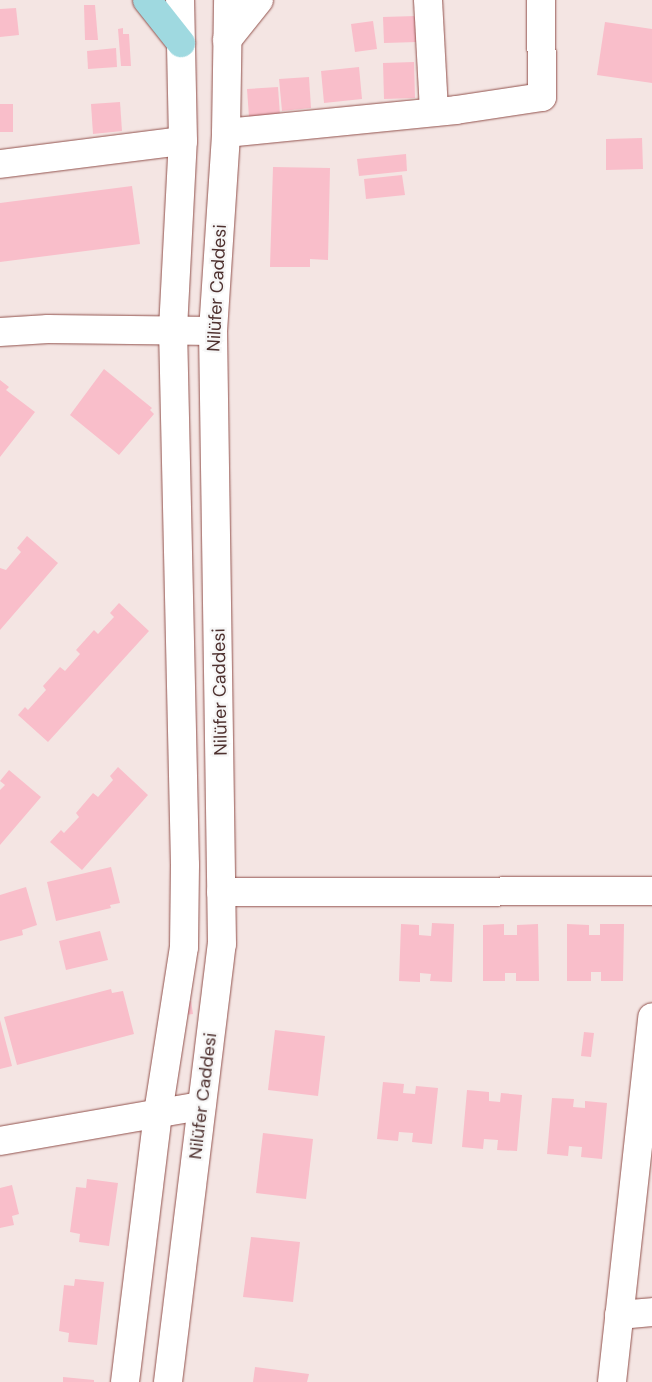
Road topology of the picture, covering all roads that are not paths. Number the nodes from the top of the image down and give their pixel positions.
1 (147, 0) edge
2 (180, 0) edge
3 (228, 0) edge
4 (259, 0) edge
5 (428, 0) edge
6 (541, 0) edge
7 (227, 40) junction
8 (181, 43) junction
9 (434, 112) junction
10 (226, 133) junction
11 (183, 141) junction
12 (0, 164) edge
13 (173, 329) junction
14 (213, 331) junction
15 (0, 332) edge
16 (652, 891) edge
17 (221, 892) junction
18 (652, 1017) edge
19 (202, 1106) junction
20 (158, 1113) junction
21 (0, 1142) edge
22 (652, 1312) edge
23 (619, 1315) junction
24 (126, 1382) edge
25 (168, 1382) edge
26 (612, 1382) edge

1 - 8 main road
2 - 8 street
3 - 7 street, Nilüfer Caddesi
4 - 7 street
5 - 9 street
6 - 9 street
7 - 10 street, Nilüfer Caddesi
8 - 11 street
9 - 10 street
10 - 14 street, Nilüfer Caddesi
11 - 12 street
11 - 13 street
13 - 14 street
13 - 15 street
13 - 20 street
14 - 17 street, Nilüfer Caddesi
16 - 17 street
17 - 19 street, Nilüfer Caddesi
18 - 23 street
19 - 20 street
19 - 25 street, Nilüfer Caddesi
20 - 21 street
20 - 24 street
22 - 23 street
23 - 26 street

